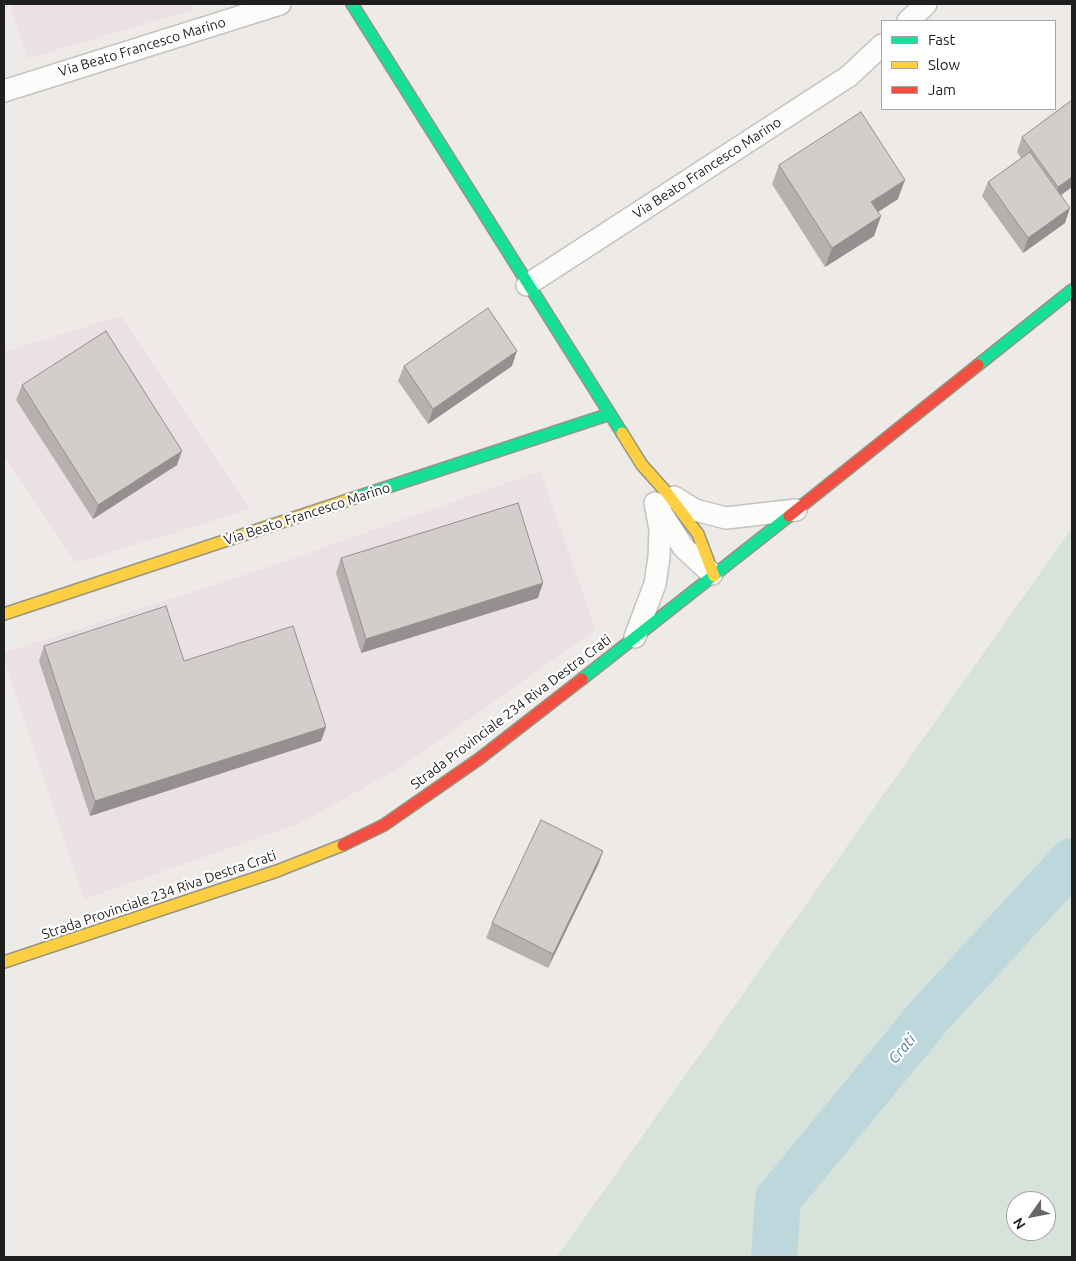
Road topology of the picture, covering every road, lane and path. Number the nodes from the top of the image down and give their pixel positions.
1 (280, 4) edge
2 (352, 4) edge
3 (926, 4) edge
4 (909, 20) edge
5 (881, 46) edge
6 (4, 91) edge
7 (527, 285) junction
8 (1072, 290) edge
9 (610, 414) junction
10 (642, 465) joint
11 (661, 498) junction
12 (796, 510) junction
13 (714, 576) junction
14 (4, 614) edge
15 (635, 637) junction
16 (4, 962) edge

1 - 6 street, Via Beato Francesco Marino
2 - 7 main road
3 - 4 street
5 - 7 street, Via Beato Francesco Marino
7 - 9 main road
8 - 12 main road
9 - 10 main road
9 - 14 main road, Via Beato Francesco Marino
10 - 11 street
11 - 12 street
11 - 13 street
11 - 15 street
12 - 13 main road
13 - 15 main road, Strada Provinciale 234 Riva Destra Crati
15 - 16 main road, Strada Provinciale 234 Riva Destra Crati

